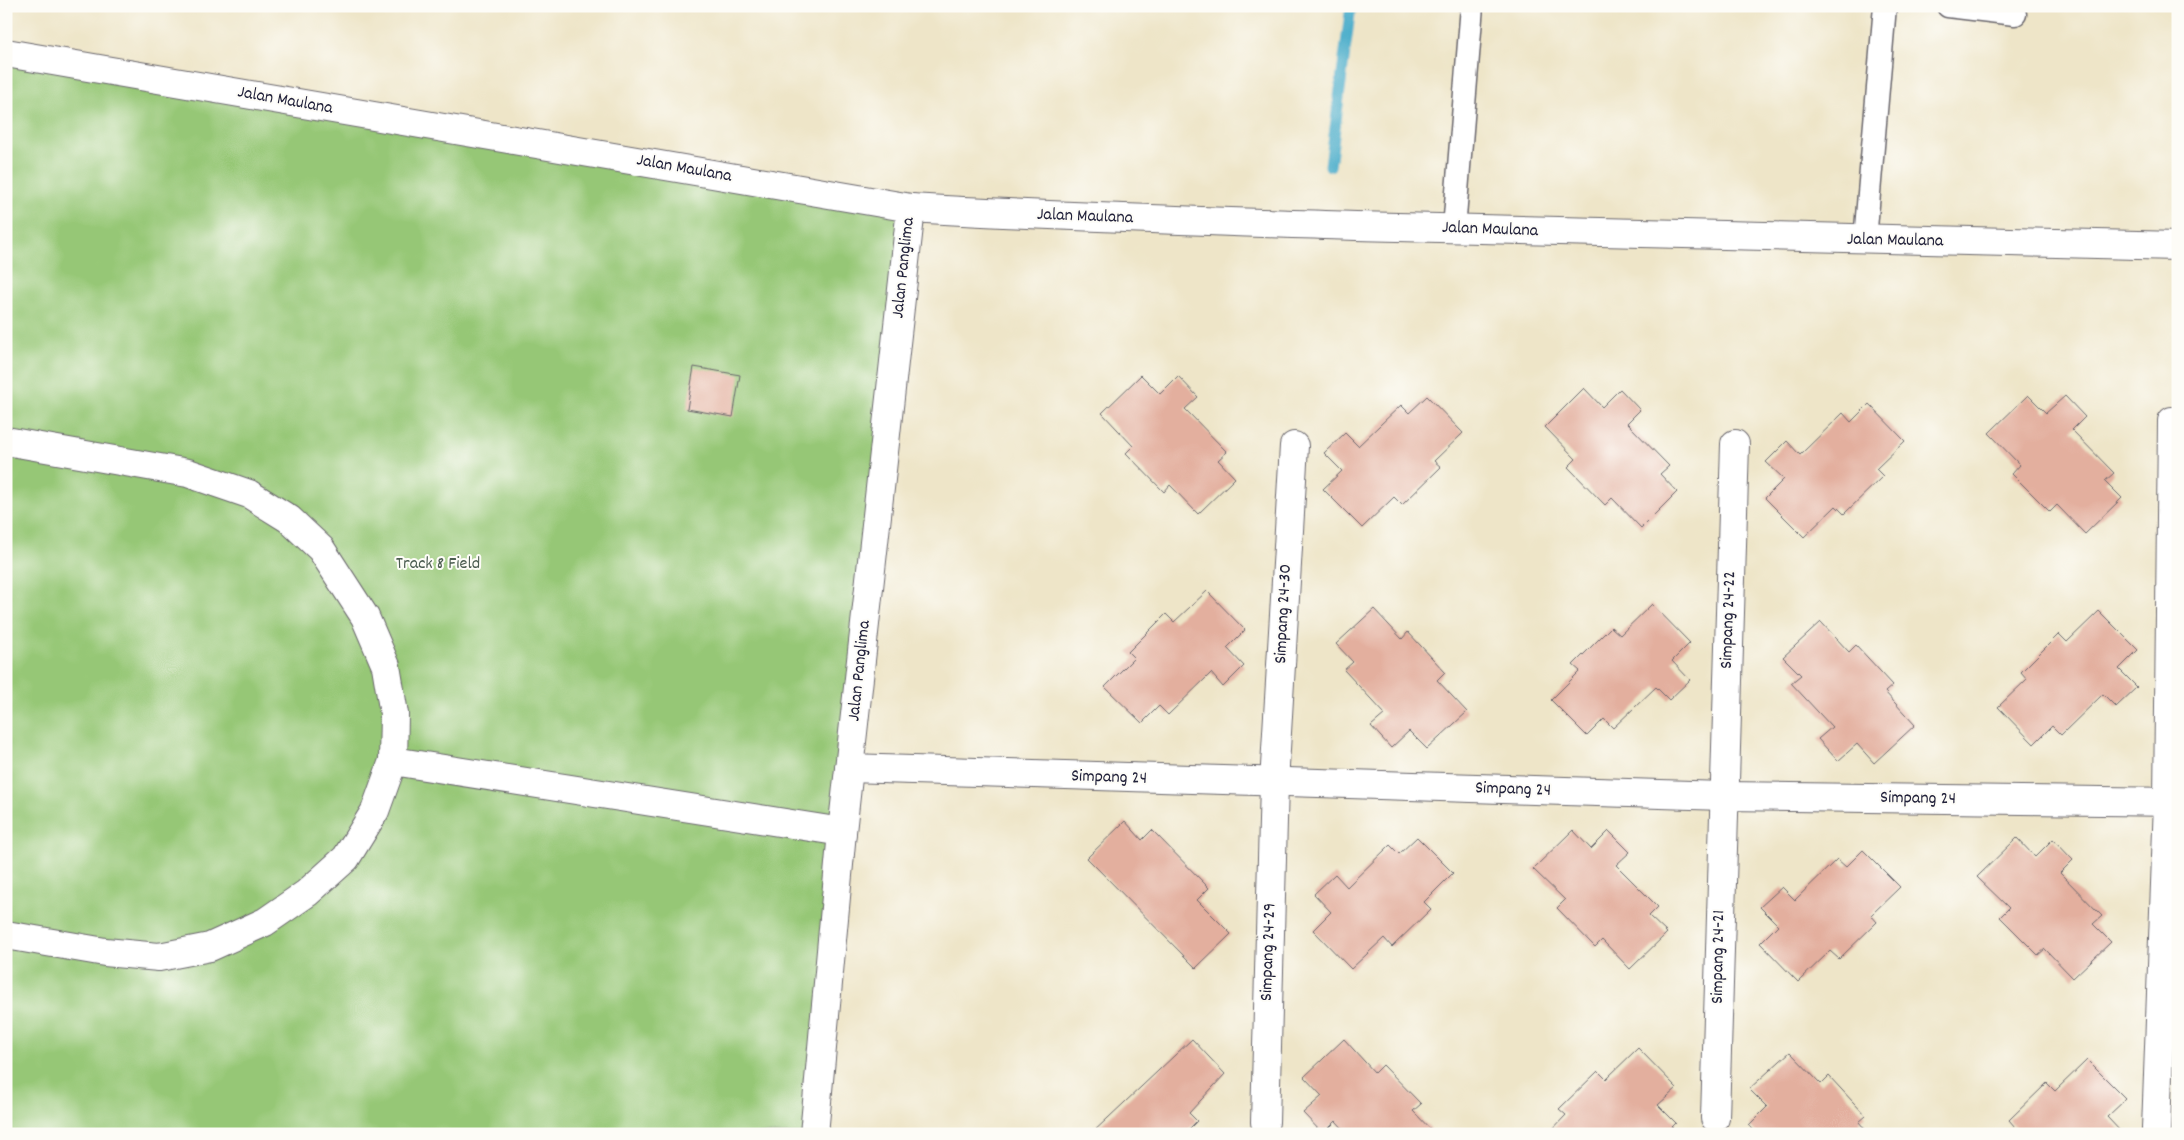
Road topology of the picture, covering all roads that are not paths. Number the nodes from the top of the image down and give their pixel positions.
1 (1472, 6) edge
2 (1885, 6) edge
3 (1948, 6) edge
4 (2015, 14) dead end
5 (6, 53) edge
6 (910, 208) junction
7 (1454, 229) junction
8 (1865, 240) junction
9 (2178, 246) edge
10 (2172, 421) dead end
11 (6, 441) edge
12 (1735, 444) dead end
13 (1294, 446) dead end
14 (393, 762) junction
15 (849, 768) junction
16 (1274, 783) junction
17 (1723, 796) junction
18 (2173, 802) edge
19 (842, 832) junction
20 (6, 935) edge
21 (1715, 1118) dead end
22 (1265, 1122) dead end
23 (2156, 1129) dead end
24 (814, 1134) edge

1 - 7 lane
2 - 8 lane
3 - 4 lane
5 - 6 street, Jalan Maulana
6 - 7 street, Jalan Maulana
6 - 15 street, Jalan Panglima
7 - 8 street, Jalan Maulana
8 - 9 street, Jalan Maulana
10 - 18 street
11 - 14 street
12 - 17 street, Simpang 24-22
13 - 16 street, Simpang 24-30
14 - 19 street
14 - 20 street
15 - 16 street, Simpang 24
15 - 19 street, Jalan Panglima
16 - 17 street, Simpang 24
16 - 22 street, Simpang 24-29
17 - 18 street, Simpang 24
17 - 21 street, Simpang 24-21
18 - 23 street
19 - 24 street, Jalan Panglima

